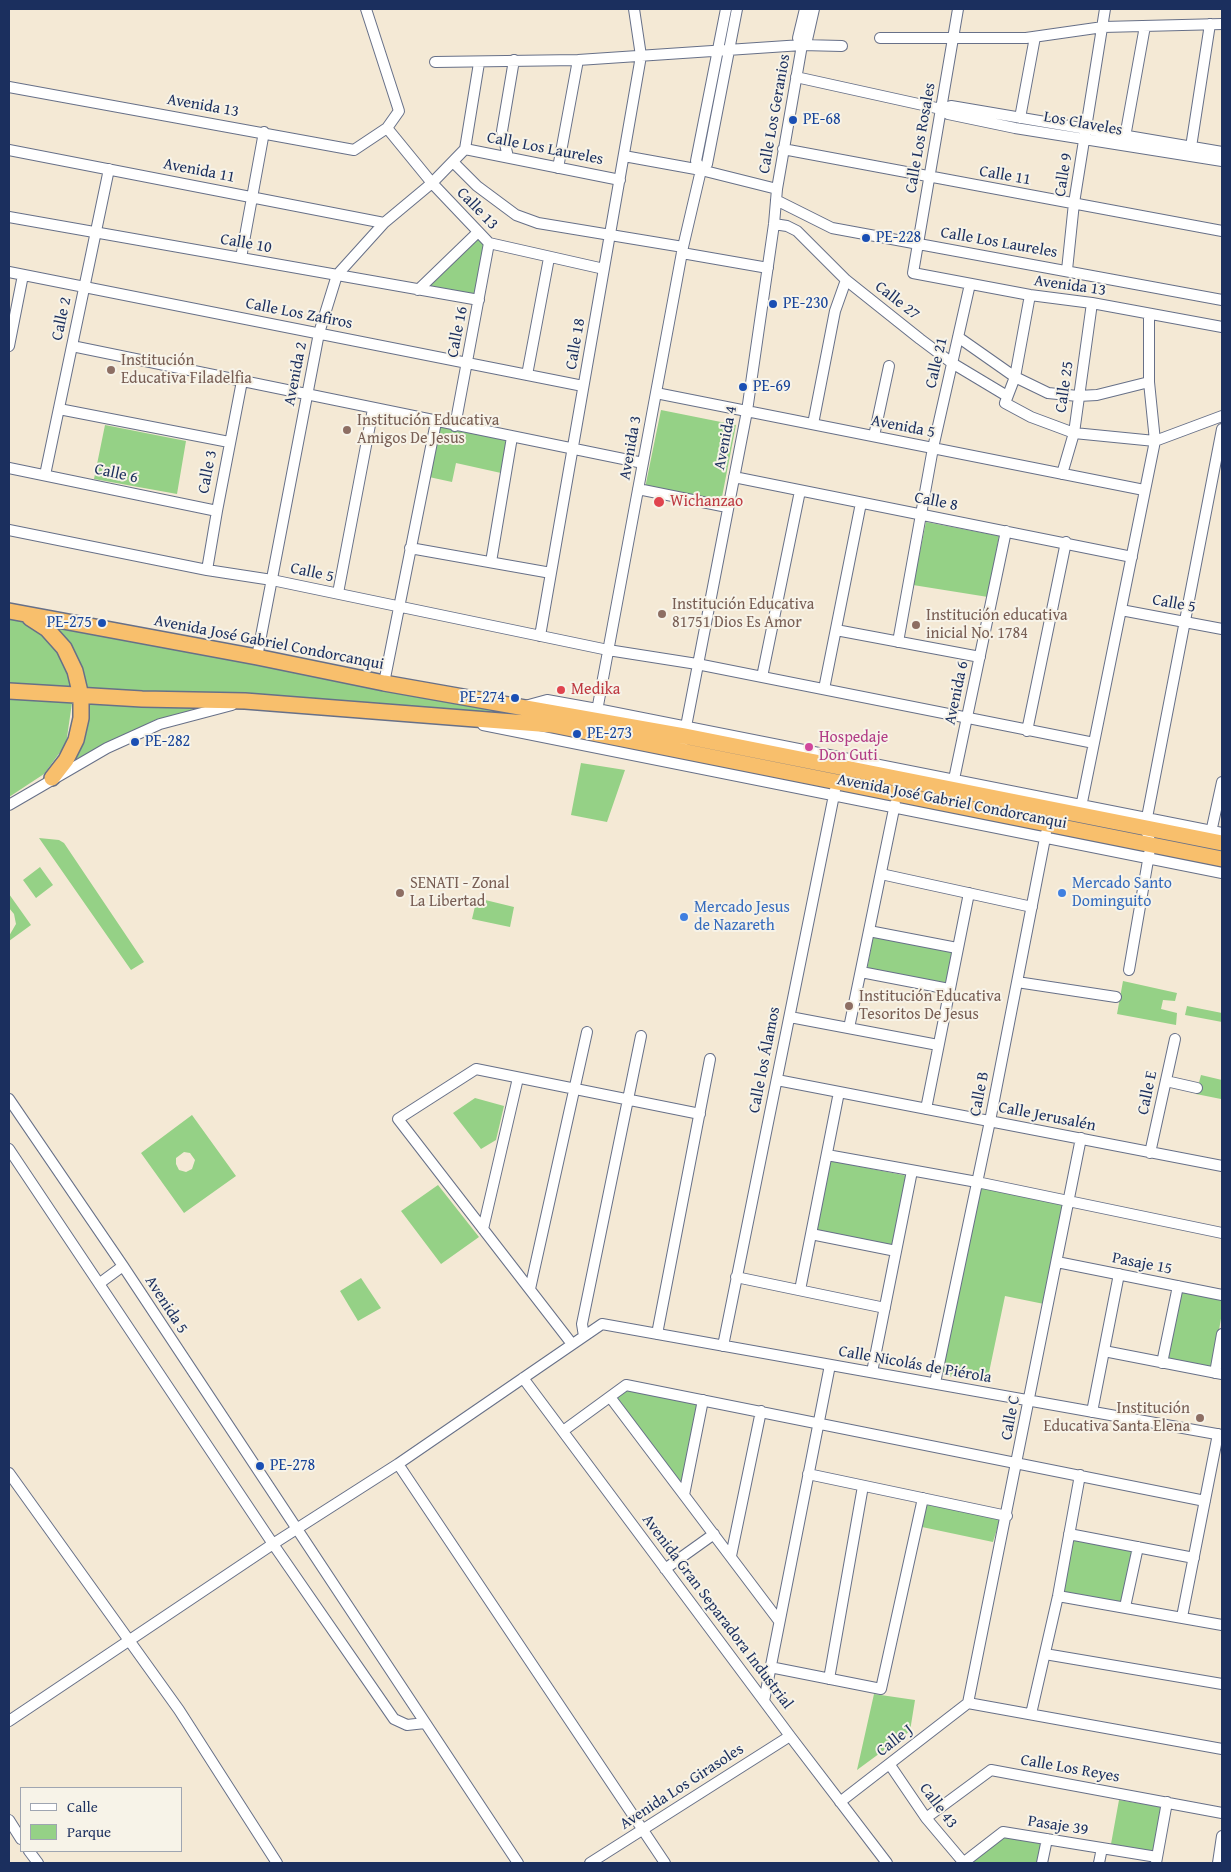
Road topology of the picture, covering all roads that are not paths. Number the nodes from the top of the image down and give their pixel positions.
1 (366, 9) edge
2 (634, 9) edge
3 (726, 9) edge
4 (737, 9) edge
5 (805, 9) edge
6 (814, 9) edge
7 (958, 9) edge
8 (1105, 9) edge
9 (1210, 24) junction
10 (1222, 24) edge
11 (1145, 26) junction
12 (1103, 27) junction
13 (1035, 37) junction
14 (880, 38) dead end
15 (952, 39) junction
16 (802, 45) junction
17 (842, 46) dead end
18 (730, 51) junction
19 (717, 52) junction
20 (641, 56) junction
21 (514, 60) junction
22 (578, 60) junction
23 (435, 62) dead end
24 (479, 63) junction
25 (796, 77) junction
26 (9, 87) edge
27 (941, 109) junction
28 (1020, 118) junction
29 (387, 128) junction
30 (264, 132) junction
31 (1085, 134) junction
32 (1125, 137) junction
33 (1191, 147) junction
34 (465, 148) junction
35 (783, 149) junction
36 (9, 150) edge
37 (1222, 152) edge
38 (624, 156) junction
39 (508, 158) junction
40 (1222, 161) edge
41 (454, 162) junction
42 (558, 168) junction
43 (109, 169) junction
44 (701, 170) junction
45 (929, 178) junction
46 (620, 180) junction
47 (432, 183) junction
48 (777, 189) junction
49 (252, 197) junction
50 (776, 200) junction
51 (1074, 203) junction
52 (9, 217) edge
53 (384, 222) junction
54 (774, 224) junction
55 (1222, 231) edge
56 (96, 232) junction
57 (477, 233) junction
58 (610, 234) junction
59 (918, 243) junction
60 (489, 244) junction
61 (682, 250) junction
62 (241, 258) junction
63 (549, 258) junction
64 (768, 268) junction
65 (604, 269) junction
66 (1067, 270) junction
67 (9, 272) edge
68 (914, 273) joint
69 (23, 275) junction
70 (337, 275) junction
71 (846, 280) junction
72 (970, 284) junction
73 (85, 286) junction
74 (418, 290) junction
75 (1030, 296) junction
76 (479, 300) junction
77 (1222, 300) edge
78 (1092, 304) junction
79 (1149, 314) junction
80 (1222, 327) edge
81 (319, 333) junction
82 (958, 337) junction
83 (9, 346) edge
84 (72, 346) junction
85 (952, 363) junction
86 (467, 364) junction
87 (889, 366) dead end
88 (527, 375) junction
89 (1015, 377) junction
90 (242, 381) junction
91 (1149, 382) junction
92 (584, 386) junction
93 (656, 393) junction
94 (307, 396) junction
95 (1008, 396) junction
96 (1078, 396) junction
97 (59, 409) junction
98 (373, 409) junction
99 (747, 411) junction
100 (1222, 416) edge
101 (436, 422) junction
102 (813, 424) junction
103 (455, 426) junction
104 (1222, 429) edge
105 (1074, 433) junction
106 (874, 436) junction
107 (512, 437) junction
108 (1154, 441) junction
109 (229, 442) junction
110 (933, 448) junction
111 (572, 449) junction
112 (643, 464) junction
113 (9, 468) edge
114 (1062, 474) junction
115 (45, 475) junction
116 (734, 477) junction
117 (638, 489) junction
118 (1144, 490) junction
119 (800, 491) junction
120 (861, 503) junction
121 (727, 507) junction
122 (217, 510) junction
123 (921, 514) junction
124 (9, 530) edge
125 (1006, 531) junction
126 (1066, 542) junction
127 (410, 548) junction
128 (1132, 557) junction
129 (491, 562) junction
130 (207, 570) junction
131 (551, 573) junction
132 (272, 580) junction
133 (338, 593) junction
134 (398, 605) junction
135 (1121, 610) junction
136 (9, 611) edge
137 (25, 614) junction
138 (1184, 621) junction
139 (1222, 629) edge
140 (836, 630) junction
141 (540, 636) junction
142 (898, 642) junction
143 (608, 650) junction
144 (258, 657) junction
145 (980, 657) junction
146 (698, 664) junction
147 (762, 677) junction
148 (384, 684) junction
149 (824, 689) junction
150 (9, 691) edge
151 (81, 696) junction
152 (245, 701) junction
153 (441, 715) junction
154 (967, 718) junction
155 (595, 720) junction
156 (1027, 731) junction
157 (683, 738) junction
158 (1094, 743) junction
159 (52, 778) junction
160 (837, 781) junction
161 (1222, 782) edge
162 (952, 790) junction
163 (898, 793) junction
164 (834, 796) junction
165 (9, 805) edge
166 (894, 809) junction
167 (1080, 811) junction
168 (1050, 816) junction
169 (1146, 823) junction
170 (1216, 837) edge
171 (1045, 838) junction
172 (1151, 843) junction
173 (1148, 858) junction
174 (1222, 859) edge
175 (1222, 873) edge
176 (881, 874) junction
177 (968, 893) junction
178 (1032, 907) junction
179 (869, 931) junction
180 (958, 948) junction
181 (1129, 970) dead end
182 (861, 972) junction
183 (1017, 982) junction
184 (949, 989) junction
185 (1116, 998) dead end
186 (790, 1017) junction
187 (849, 1028) junction
188 (587, 1032) dead end
189 (641, 1036) dead end
190 (1175, 1039) dead end
191 (938, 1045) junction
192 (710, 1059) dead end
193 (518, 1078) junction
194 (777, 1080) junction
195 (1166, 1082) junction
196 (1197, 1088) dead end
197 (574, 1090) junction
198 (839, 1092) junction
199 (9, 1099) edge
200 (627, 1101) junction
201 (926, 1109) junction
202 (700, 1114) junction
203 (990, 1121) junction
204 (1081, 1138) junction
205 (9, 1149) edge
206 (1150, 1153) junction
207 (827, 1155) junction
208 (1222, 1166) edge
209 (912, 1172) junction
210 (977, 1182) junction
211 (1068, 1202) junction
212 (483, 1229) junction
213 (1222, 1232) edge
214 (811, 1234) junction
215 (896, 1251) junction
216 (1057, 1262) junction
217 (123, 1266) junction
218 (1119, 1274) junction
219 (736, 1277) junction
220 (100, 1283) junction
221 (1178, 1286) junction
222 (530, 1289) junction
223 (800, 1290) junction
224 (1222, 1295) edge
225 (885, 1308) junction
226 (657, 1334) junction
227 (1222, 1334) edge
228 (584, 1336) junction
229 (572, 1344) junction
230 (722, 1346) junction
231 (1104, 1351) junction
232 (1162, 1363) junction
233 (830, 1365) junction
234 (872, 1372) junction
235 (1219, 1374) edge
236 (524, 1378) junction
237 (935, 1384) junction
238 (610, 1397) junction
239 (703, 1400) junction
240 (1030, 1401) junction
241 (761, 1411) junction
242 (1092, 1412) junction
243 (819, 1422) junction
244 (564, 1432) junction
245 (1220, 1434) edge
246 (1018, 1462) junction
247 (398, 1464) junction
248 (9, 1473) edge
249 (808, 1474) junction
250 (1080, 1475) junction
251 (863, 1486) junction
252 (684, 1495) junction
253 (923, 1498) junction
254 (1205, 1501) junction
255 (1006, 1516) junction
256 (297, 1528) junction
257 (714, 1534) junction
258 (1069, 1534) junction
259 (272, 1544) junction
260 (1138, 1547) junction
261 (731, 1556) junction
262 (1194, 1558) junction
263 (665, 1568) junction
264 (1058, 1596) junction
265 (1125, 1607) junction
266 (1182, 1617) junction
267 (779, 1621) junction
268 (1222, 1625) edge
269 (128, 1640) junction
270 (1045, 1654) junction
271 (770, 1667) junction
272 (829, 1679) junction
273 (1222, 1684) edge
274 (764, 1701) junction
275 (968, 1703) junction
276 (1031, 1714) junction
277 (9, 1721) edge
278 (425, 1723) junction
279 (790, 1736) junction
280 (1222, 1749) edge
281 (890, 1765) junction
282 (840, 1802) junction
283 (1168, 1802) junction
284 (1222, 1813) edge
285 (926, 1818) junction
286 (9, 1820) edge
287 (642, 1830) junction
288 (20, 1836) edge
289 (1222, 1836) edge
290 (1047, 1839) junction
291 (1102, 1848) junction
292 (30, 1852) edge
293 (1157, 1860) edge
294 (38, 1863) edge
295 (277, 1863) edge
296 (518, 1863) edge
297 (590, 1863) edge
298 (665, 1863) edge
299 (888, 1863) edge
300 (964, 1863) edge
301 (1042, 1863) edge
302 (1099, 1863) edge
303 (1218, 1863) edge

1 - 29 street
2 - 20 street
3 - 19 street, Avenida 3
4 - 18 street, Avenida 3
5 - 16 street, Calle Los Geranios
6 - 16 street, Calle Los Geranios
7 - 15 street, Calle Los Rosales
8 - 12 street, Calle 9
9 - 10 street
9 - 11 street
9 - 33 street
11 - 12 street
11 - 32 street
12 - 13 street
12 - 31 street, Calle 9
13 - 15 street
13 - 28 street
14 - 15 street
15 - 27 street, Calle Los Rosales
16 - 17 street
16 - 18 street
16 - 25 street, Calle Los Geranios
18 - 19 street
18 - 44 street, Avenida 3
19 - 20 street
19 - 44 street, Avenida 3
20 - 22 street
20 - 38 street, Calle 18
21 - 22 street
21 - 24 street
21 - 39 street
22 - 42 street
23 - 24 street
24 - 34 street
25 - 27 street, Los Claveles
25 - 35 street, Calle Los Geranios
26 - 30 street, Avenida 13
27 - 28 street, Los Claveles
27 - 31 street, Los Claveles
27 - 45 street, Calle Los Rosales
28 - 31 street, Los Claveles
29 - 30 street, Avenida 13
29 - 47 street, Calle 13
30 - 49 street
31 - 32 street, Los Claveles
31 - 40 street, Los Claveles
31 - 51 street, Calle 9
32 - 33 street, Los Claveles
33 - 37 street, Los Claveles
34 - 39 street, Calle Los Laureles
34 - 41 street, Avenida 2
35 - 45 street, Calle 11
35 - 48 street, Calle Los Geranios
36 - 43 street, Avenida 11
38 - 44 street, Calle Los Laureles
38 - 46 street, Calle 18
39 - 42 street, Calle Los Laureles
41 - 47 street, Avenida 2
41 - 58 street
42 - 46 street, Calle Los Laureles
43 - 49 street, Avenida 11
43 - 56 street, Calle 2
44 - 48 street, Calle Los Laureles
44 - 61 street, Avenida 3
45 - 51 street, Calle 11
45 - 59 street, Calle Los Rosales
46 - 58 street, Calle 18
47 - 53 street, Avenida 2
47 - 57 street, Calle 13
48 - 50 street, Avenida 4
49 - 53 street, Avenida 11
49 - 62 street
50 - 54 street, Avenida 4
50 - 59 street, Calle Los Laureles
51 - 55 street, Calle 11
51 - 66 street, Calle 9
52 - 56 street, Calle 10
53 - 70 street, Avenida 2
54 - 64 street, Avenida 4
54 - 71 street, Calle 27
56 - 62 street, Calle 10
56 - 73 street, Calle 2
57 - 60 street, Calle 13
57 - 74 street
58 - 61 street
58 - 65 street, Calle 18
59 - 66 street, Calle Los Laureles
59 - 68 street, Calle Los Rosales
60 - 63 street, Calle 13
60 - 76 street, Calle 16
61 - 64 street
61 - 93 street, Avenida 3
62 - 70 street, Calle 10
63 - 65 street, Calle 13
63 - 88 street
64 - 99 street, Avenida 4
65 - 92 street, Calle 18
66 - 77 street, Calle Los Laureles
67 - 69 street, Calle Los Zafiros
68 - 72 street, Avenida 13
69 - 73 street, Calle Los Zafiros
69 - 83 street
70 - 74 street, Calle 10
70 - 81 street, Avenida 2
71 - 85 street, Calle 27
71 - 102 street
72 - 75 street, Avenida 13
72 - 82 street, Calle 21
73 - 81 street, Calle Los Zafiros
73 - 84 street, Calle 2
74 - 76 street, Calle 10
75 - 78 street, Avenida 13
75 - 89 street
76 - 86 street, Calle 16
78 - 79 street, Avenida 13
78 - 96 street, Calle 25
79 - 80 street, Avenida 13
79 - 91 street
81 - 86 street, Calle Los Zafiros
81 - 94 street, Avenida 2
82 - 85 street, Calle 21
82 - 89 street
84 - 90 street
84 - 97 street, Calle 2
85 - 95 street, Calle 27
85 - 110 street, Calle 21
86 - 88 street, Calle Los Zafiros
86 - 103 street, Calle 16
87 - 106 street
88 - 92 street, Calle Los Zafiros
89 - 95 street
89 - 96 street
90 - 94 street
90 - 109 street, Calle 3
91 - 96 street
91 - 108 street
92 - 111 street, Calle 18
93 - 99 street, Avenida 5
93 - 112 street, Avenida 3
94 - 98 street
94 - 132 street, Avenida 2
95 - 105 street, Calle 27
96 - 105 street, Calle 25
97 - 109 street
97 - 115 street, Calle 2
98 - 101 street
98 - 133 street
99 - 102 street, Avenida 5
99 - 116 street, Avenida 4
100 - 108 street
101 - 103 street
101 - 127 street
102 - 106 street, Avenida 5
103 - 107 street
104 - 138 street
105 - 108 street
105 - 114 street, Calle 25
106 - 110 street, Avenida 5
107 - 111 street
107 - 129 street
108 - 118 street
109 - 122 street, Calle 3
110 - 114 street, Avenida 5
110 - 123 street, Calle 21
111 - 112 street
111 - 131 street, Calle 18
112 - 117 street, Avenida 3
113 - 115 street, Calle 6
114 - 118 street, Avenida 5
115 - 122 street, Calle 6
116 - 119 street, Calle 8
116 - 121 street, Avenida 4
117 - 121 street
117 - 143 street, Avenida 3
118 - 128 street
119 - 120 street, Calle 8
119 - 147 street
120 - 123 street, Calle 8
120 - 140 street
121 - 146 street, Avenida 4
122 - 130 street, Calle 3
123 - 125 street, Calle 8
123 - 142 street, Calle 21
124 - 130 street, Calle 5
125 - 126 street, Calle 8
125 - 145 street, Avenida 6
126 - 128 street, Calle 8
126 - 156 street
127 - 129 street
127 - 134 street
128 - 135 street
129 - 131 street
130 - 132 street, Calle 5
131 - 141 street, Calle 18
132 - 133 street, Calle 5
132 - 144 street, Avenida 2
133 - 134 street, Calle 5
134 - 141 street, Calle 5
134 - 148 street
135 - 138 street, Calle 5
135 - 158 street
136 - 137 highway, Avenida José Gabriel Condorcanqui
137 - 144 highway, Avenida José Gabriel Condorcanqui
137 - 151 highway
138 - 139 street, Calle 5
138 - 169 street
140 - 142 street
140 - 149 street
141 - 143 street, Calle 5
142 - 145 street
143 - 146 street, Calle 5
143 - 155 street, Avenida 3
144 - 148 highway, Avenida José Gabriel Condorcanqui
145 - 154 street, Avenida 6
146 - 147 street, Calle 5
146 - 157 street, Avenida 4
147 - 149 street, Calle 5
148 - 155 highway, Avenida José Gabriel Condorcanqui
149 - 154 street, Calle 5
150 - 151 highway, Avenida José Gabriel Condorcanqui
151 - 152 highway, Avenida José Gabriel Condorcanqui
151 - 159 highway
152 - 153 highway, Avenida José Gabriel Condorcanqui
152 - 159 street
153 - 155 highway, Avenida José Gabriel Condorcanqui
153 - 164 street, Avenida José Gabriel Condorcanqui
154 - 156 street, Calle 5
154 - 162 street, Avenida 6
155 - 157 highway, Avenida José Gabriel Condorcanqui
155 - 157 street, Avenida José Gabriel Condorcanqui
156 - 158 street, Calle 5
157 - 160 highway, Avenida José Gabriel Condorcanqui
157 - 162 highway, Avenida José Gabriel Condorcanqui
158 - 167 street
159 - 165 street
160 - 163 highway, Avenida José Gabriel Condorcanqui
160 - 164 street, Calle los Álamos
161 - 170 street
162 - 163 highway, Avenida José Gabriel Condorcanqui
162 - 167 street, Avenida José Gabriel Condorcanqui
162 - 168 highway, Avenida José Gabriel Condorcanqui
163 - 166 street
164 - 166 street, Avenida José Gabriel Condorcanqui
164 - 186 street, Calle los Álamos
166 - 171 street, Avenida José Gabriel Condorcanqui
166 - 176 street
167 - 168 highway, Avenida José Gabriel Condorcanqui
167 - 169 highway, Avenida José Gabriel Condorcanqui
168 - 171 street, Calle B
168 - 172 highway, Avenida José Gabriel Condorcanqui
169 - 170 highway, Avenida José Gabriel Condorcanqui
169 - 172 street
171 - 173 street, Avenida José Gabriel Condorcanqui
171 - 178 street, Calle B
172 - 173 street
172 - 174 highway, Avenida José Gabriel Condorcanqui
173 - 175 street, Avenida José Gabriel Condorcanqui
173 - 181 street
176 - 177 street
176 - 179 street
177 - 178 street
177 - 180 street
178 - 183 street, Calle B
179 - 180 street
179 - 182 street
180 - 184 street
182 - 184 street
182 - 187 street
183 - 185 street
183 - 203 street, Calle B
184 - 191 street
186 - 187 street
186 - 194 street, Calle los Álamos
187 - 191 street
188 - 197 street
189 - 200 street
190 - 195 street, Calle E
191 - 201 street
192 - 202 street
193 - 197 street
193 - 212 street
193 - 212 street
194 - 198 street, Calle Jerusalén
194 - 219 street, Calle los Álamos
195 - 196 street
195 - 206 street, Calle E
197 - 200 street
197 - 222 street
198 - 201 street, Calle Jerusalén
198 - 207 street
199 - 217 street, Avenida 5
200 - 202 street
200 - 228 street
201 - 203 street, Calle Jerusalén
202 - 226 street
203 - 204 street, Calle Jerusalén
203 - 210 street, Calle B
204 - 206 street, Calle Jerusalén
204 - 211 street, Calle C
205 - 220 street
206 - 208 street, Calle Jerusalén
207 - 209 street
207 - 214 street
209 - 210 street
209 - 215 street
210 - 211 street
210 - 237 street, Calle B
211 - 213 street
211 - 216 street, Calle C
212 - 222 street
214 - 215 street
214 - 223 street
215 - 225 street
216 - 218 street, Pasaje 15
216 - 240 street, Calle C
217 - 220 street
217 - 256 street, Avenida 5
218 - 221 street, Pasaje 15
218 - 231 street
219 - 223 street
219 - 230 street, Calle los Álamos
220 - 259 street
221 - 224 street, Pasaje 15
221 - 232 street
222 - 229 street
223 - 225 street
225 - 234 street
226 - 228 street, Calle Nicolás de Piérola
226 - 230 street, Calle Nicolás de Piérola
227 - 235 street
228 - 229 street
229 - 236 street
230 - 233 street, Calle Nicolás de Piérola
231 - 232 street
231 - 242 street
232 - 235 street
233 - 234 street, Calle Nicolás de Piérola
233 - 243 street
234 - 237 street, Calle Nicolás de Piérola
236 - 244 street, Avenida Gran Separadora Industrial
236 - 247 street
237 - 240 street, Calle Nicolás de Piérola
238 - 239 street
238 - 244 street
238 - 252 street
239 - 241 street
239 - 252 street
240 - 242 street, Calle Nicolás de Piérola
240 - 246 street, Calle C
241 - 243 street
241 - 261 street
242 - 245 street, Calle Nicolás de Piérola
243 - 246 street
243 - 249 street
244 - 263 street, Avenida Gran Separadora Industrial
245 - 254 street
246 - 250 street
246 - 255 street, Calle C
247 - 256 street
247 - 287 street
248 - 269 street
249 - 251 street
249 - 267 street
250 - 254 street
250 - 258 street
251 - 253 street
251 - 272 street
252 - 257 street
253 - 255 street
253 - 272 street
254 - 262 street
255 - 275 street, Calle C
256 - 259 street
256 - 278 street, Avenida 5
257 - 261 street
257 - 263 street
258 - 260 street
258 - 264 street
259 - 269 street
259 - 278 street
260 - 262 street
260 - 265 street
261 - 267 street
262 - 266 street
263 - 274 street, Avenida Gran Separadora Industrial
264 - 265 street
264 - 270 street
265 - 266 street
266 - 268 street
267 - 271 street
269 - 277 street
269 - 295 street
270 - 273 street
270 - 276 street
271 - 272 street
271 - 274 street
274 - 279 street, Avenida Gran Separadora Industrial
275 - 276 street
275 - 281 street, Calle J
276 - 280 street
278 - 296 street, Avenida 5
279 - 282 street, Avenida Gran Separadora Industrial
279 - 287 street, Avenida Los Girasoles
281 - 282 street, Calle J
281 - 285 street, Calle 43
282 - 299 street, Avenida Gran Separadora Industrial
283 - 284 street, Calle Los Reyes
283 - 285 street, Calle Los Reyes
283 - 293 street
285 - 300 street, Calle 43
286 - 288 street
287 - 297 street, Avenida Los Girasoles
287 - 298 street
289 - 303 street
290 - 291 street, Pasaje 39
290 - 300 street, Pasaje 39
290 - 301 street
291 - 293 street, Pasaje 39
291 - 302 street
292 - 294 street

